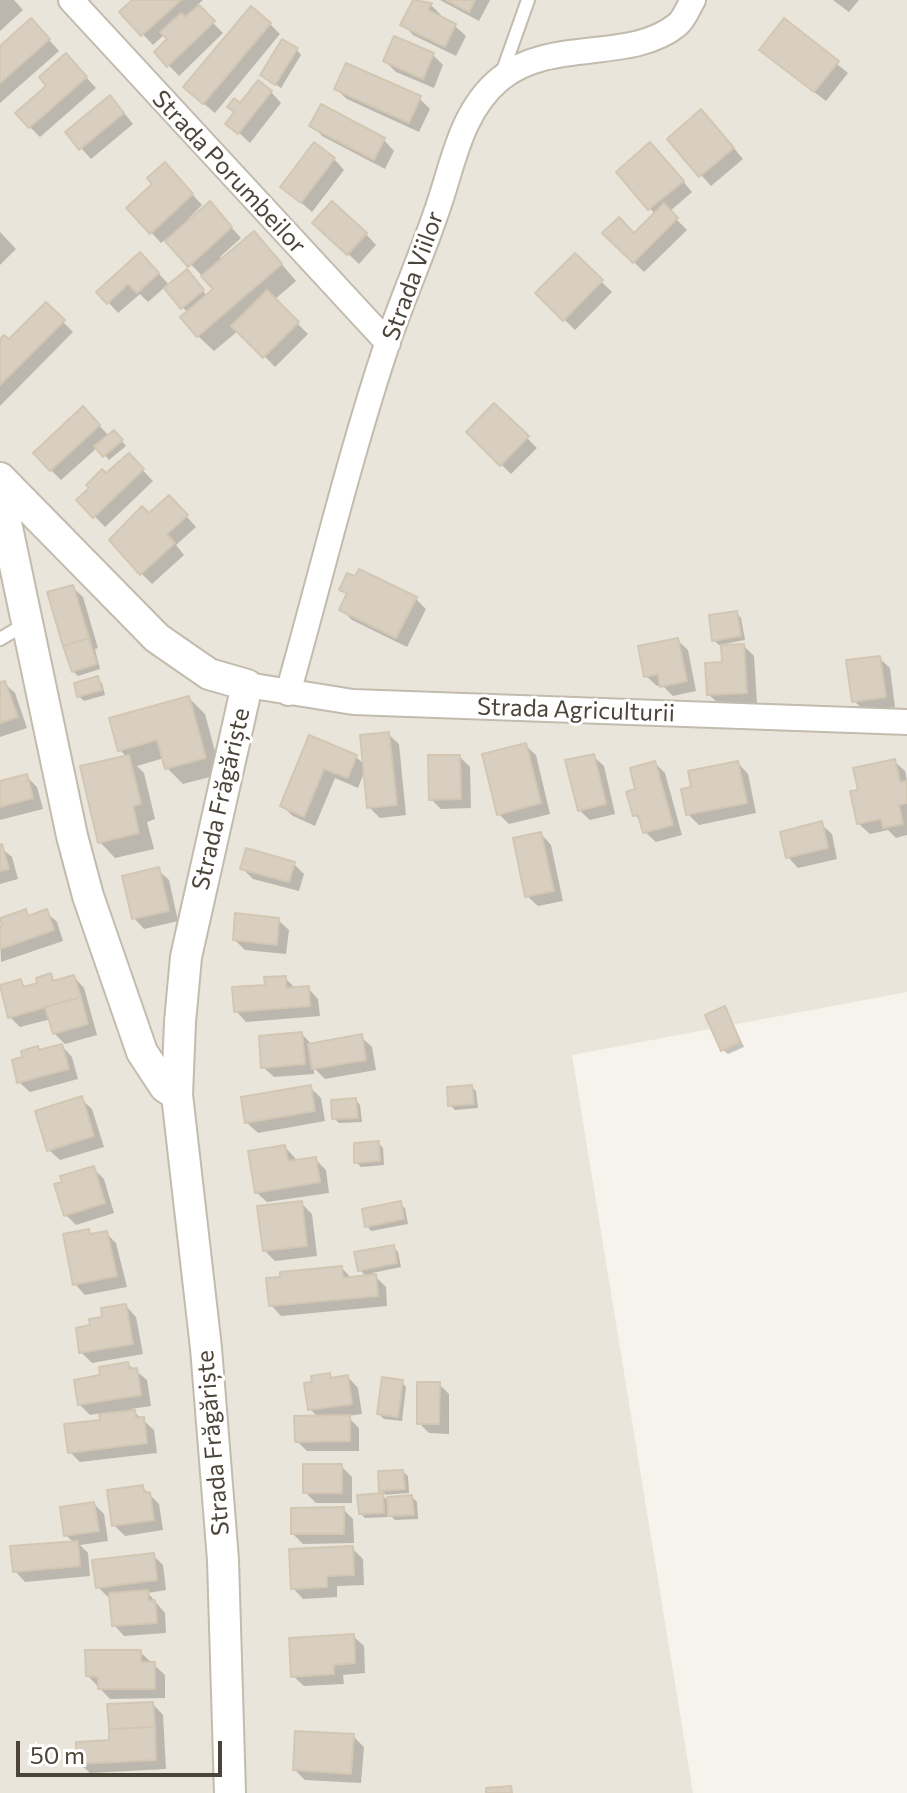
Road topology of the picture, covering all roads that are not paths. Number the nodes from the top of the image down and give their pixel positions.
1 (71, 0) edge
2 (528, 0) edge
3 (693, 0) edge
4 (500, 79) junction
5 (388, 343) junction
6 (0, 478) edge
7 (0, 494) edge
8 (27, 623) junction
9 (0, 639) edge
10 (247, 685) junction
11 (288, 693) junction
12 (907, 722) edge
13 (177, 1095) junction
14 (230, 1793) edge

1 - 5 street, Strada Porumbeilor
2 - 4 lane
3 - 4 street, Strada Viilor
4 - 5 street, Strada Viilor
5 - 11 street, Strada Viilor
6 - 10 street, Strada Frăgăriște
7 - 8 street
8 - 9 lane
8 - 13 street
10 - 11 street, Strada Agriculturii
10 - 13 street, Strada Frăgăriște
11 - 12 street, Strada Agriculturii
13 - 14 street, Strada Frăgăriște

